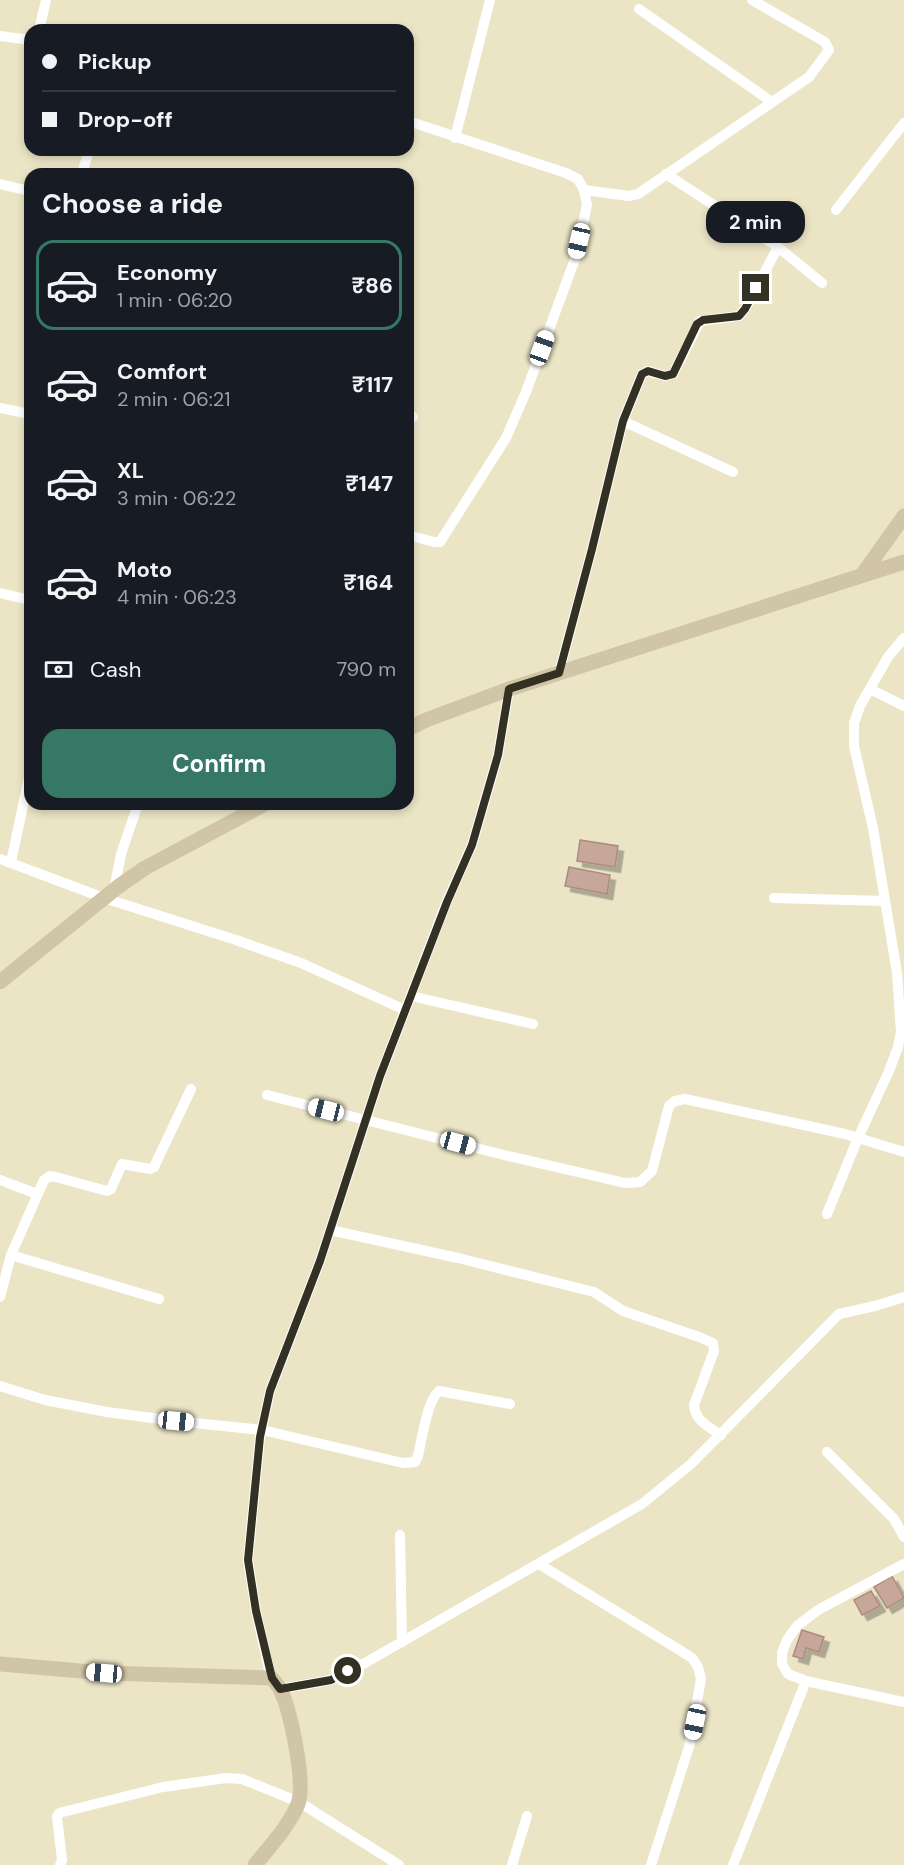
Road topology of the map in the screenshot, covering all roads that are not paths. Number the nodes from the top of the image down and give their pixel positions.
1 (46, 0) edge
2 (490, 0) edge
3 (752, 0) edge
4 (639, 9) dead end
5 (40, 24) edge
6 (0, 36) edge
7 (24, 39) edge
8 (772, 102) junction
9 (414, 123) edge
10 (904, 123) edge
11 (455, 138) junction
12 (666, 174) junction
13 (0, 184) edge
14 (24, 190) edge
15 (584, 190) junction
16 (836, 210) dead end
17 (778, 247) junction
18 (822, 283) dead end
19 (0, 408) edge
20 (24, 413) edge
21 (623, 421) junction
22 (733, 472) dead end
23 (904, 516) edge
24 (414, 536) edge
25 (904, 562) edge
26 (862, 575) junction
27 (0, 593) edge
28 (24, 599) edge
29 (904, 638) edge
30 (559, 673) junction
31 (509, 689) junction
32 (870, 689) junction
33 (904, 706) edge
34 (414, 726) edge
35 (24, 796) edge
36 (136, 810) edge
37 (254, 810) edge
38 (5, 860) edge
39 (109, 894) junction
40 (774, 898) dead end
41 (885, 901) junction
42 (0, 982) edge
43 (411, 996) junction
44 (405, 1010) junction
45 (533, 1024) dead end
46 (191, 1089) dead end
47 (267, 1095) dead end
48 (365, 1120) junction
49 (858, 1138) junction
50 (904, 1152) edge
51 (0, 1180) edge
52 (38, 1194) junction
53 (827, 1214) dead end
54 (330, 1230) junction
55 (11, 1255) junction
56 (0, 1297) edge
57 (904, 1297) edge
58 (159, 1299) dead end
59 (0, 1386) edge
60 (510, 1404) dead end
61 (262, 1430) junction
62 (721, 1435) junction
63 (827, 1452) dead end
64 (902, 1523) edge
65 (400, 1535) dead end
66 (904, 1537) edge
67 (904, 1563) edge
68 (539, 1564) junction
69 (402, 1642) junction
70 (0, 1664) edge
71 (806, 1681) junction
72 (276, 1684) junction
73 (904, 1702) edge
74 (299, 1802) junction
75 (527, 1816) dead end
76 (392, 1863) edge
77 (60, 1865) edge
78 (255, 1865) edge
79 (512, 1865) edge
80 (651, 1865) edge
81 (733, 1865) edge

1 - 5 street
2 - 11 street
3 - 8 street
4 - 8 street
6 - 7 street
8 - 12 street
9 - 11 street
10 - 16 street
11 - 15 street
12 - 15 street
12 - 17 street
13 - 14 street
15 - 24 street
17 - 18 street
17 - 21 street
19 - 20 street
21 - 22 street
21 - 30 street
23 - 26 main road
25 - 26 main road
26 - 30 main road
27 - 28 street
29 - 32 street
30 - 31 main road
31 - 34 main road
31 - 43 street
32 - 33 street
32 - 41 street
35 - 38 street
36 - 39 street
37 - 39 main road
38 - 39 street
39 - 42 main road
39 - 44 street
40 - 41 street
41 - 49 street
43 - 44 street
43 - 45 street
44 - 48 street
46 - 52 street
47 - 48 street
48 - 49 street
48 - 54 street
49 - 50 street
49 - 53 street
51 - 52 street
52 - 55 street
54 - 61 street
54 - 62 street
55 - 56 street
55 - 58 street
57 - 62 street
59 - 61 street
60 - 61 street
61 - 72 street
62 - 68 street
63 - 64 street
64 - 66 street
65 - 69 street
67 - 71 street
68 - 69 street
68 - 80 street
69 - 72 street
70 - 72 main road
71 - 73 street
71 - 81 street
72 - 74 main road
74 - 76 street
74 - 77 street
74 - 78 main road
75 - 79 street

